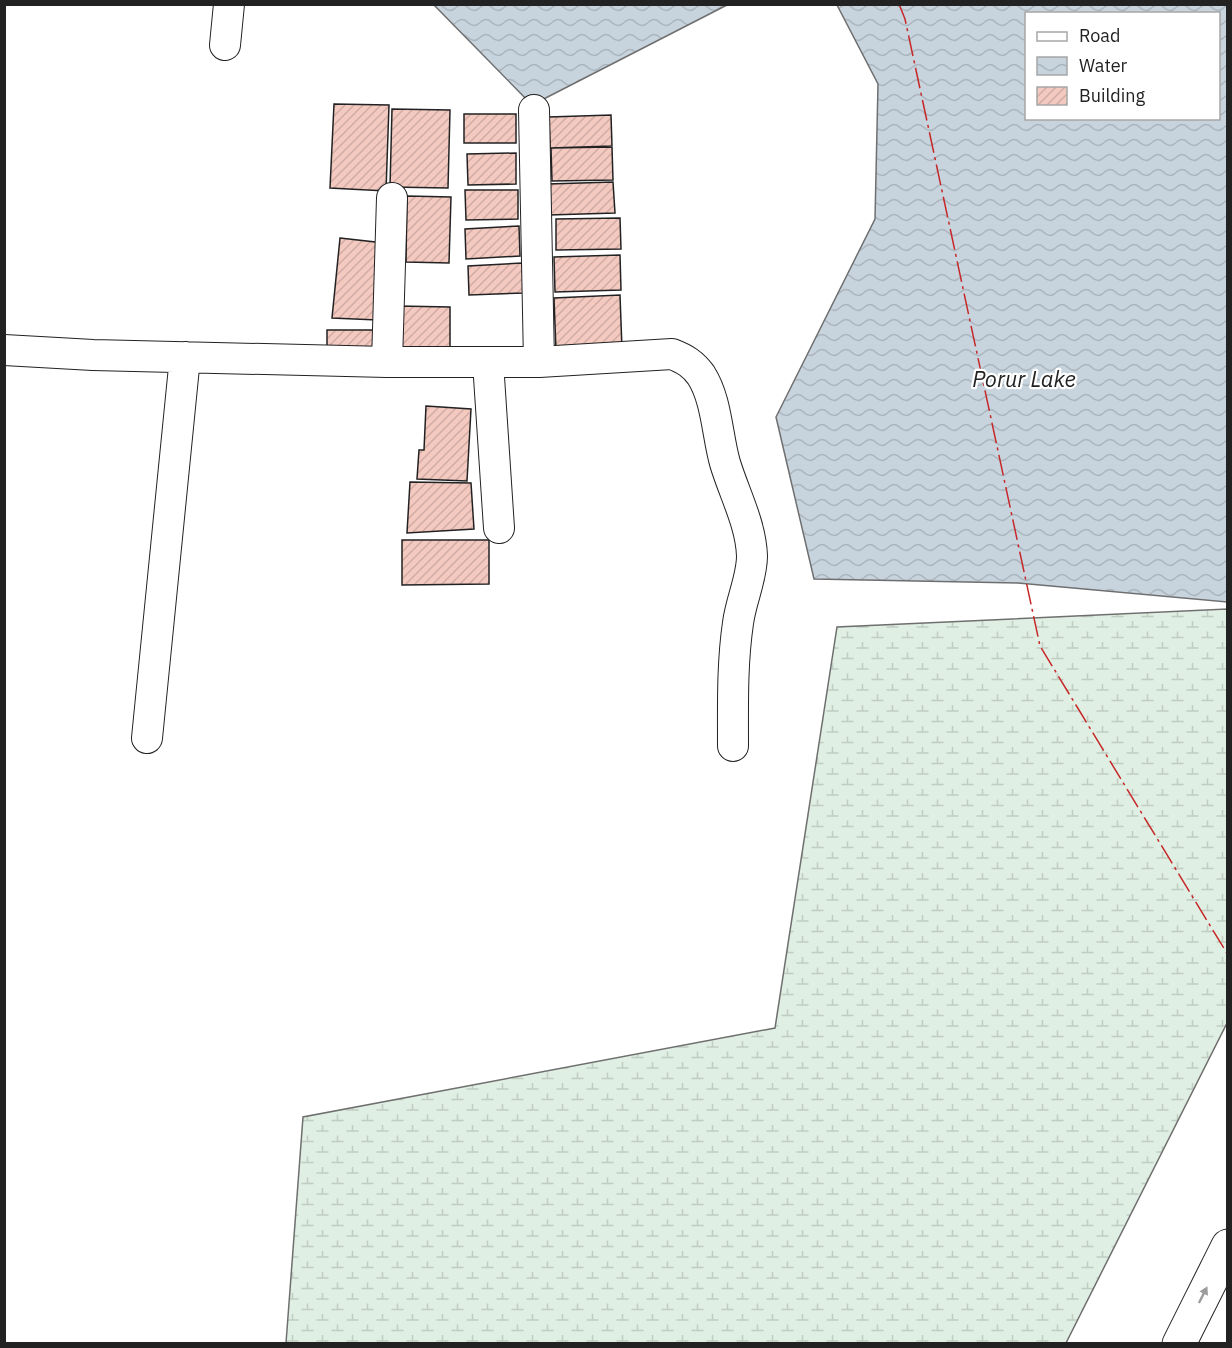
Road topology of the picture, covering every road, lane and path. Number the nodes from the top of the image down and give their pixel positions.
1 (229, 4) edge
2 (225, 45) dead end
3 (534, 110) dead end
4 (392, 198) dead end
5 (4, 350) edge
6 (185, 357) junction
7 (387, 362) junction
8 (481, 362) junction
9 (539, 362) junction
10 (490, 528) dead end
11 (147, 738) dead end
12 (733, 746) dead end
13 (1227, 1246) edge
14 (1179, 1344) edge

1 - 2 street
3 - 9 street
4 - 7 street
5 - 6 street
6 - 7 street
6 - 11 street
7 - 8 street
8 - 9 street
8 - 10 street
9 - 12 street
14 -> 13 highway

